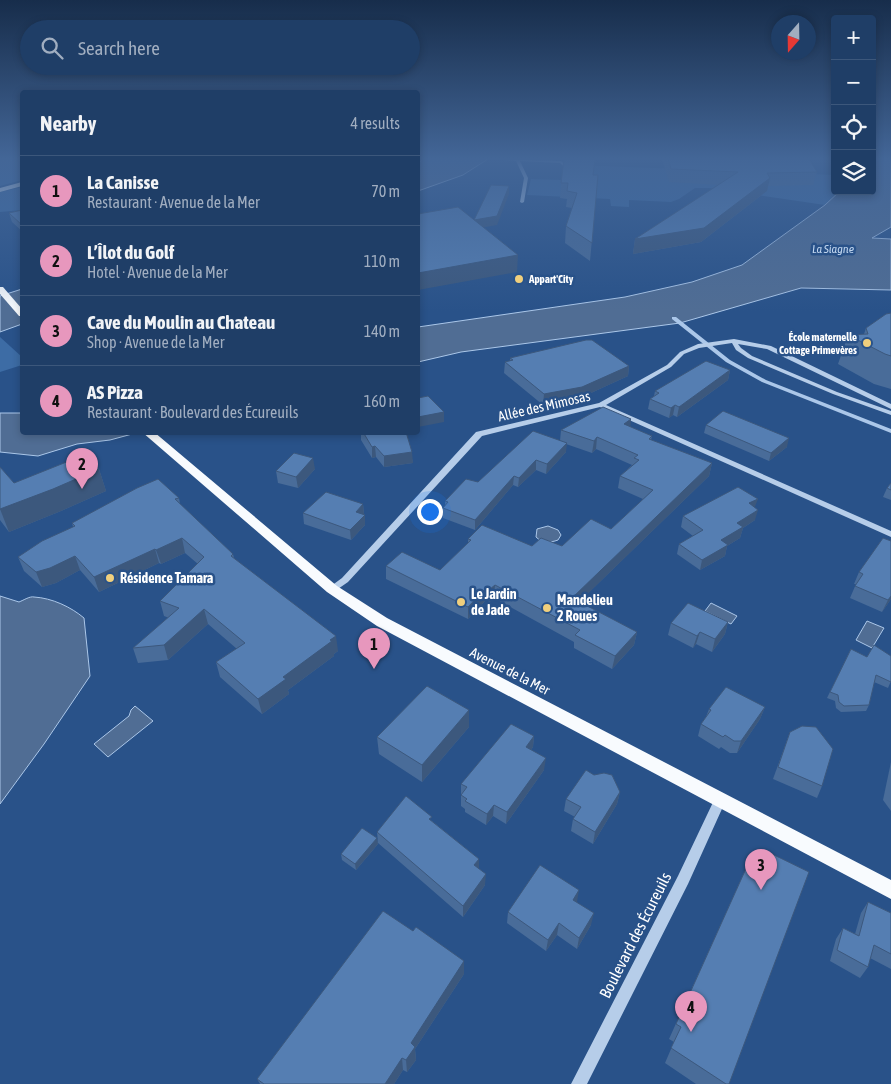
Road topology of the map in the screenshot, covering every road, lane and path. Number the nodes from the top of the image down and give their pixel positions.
1 (0, 289) edge
2 (20, 312) edge
3 (734, 341) junction
4 (717, 343) joint
5 (698, 346) joint
6 (601, 405) junction
7 (891, 406) edge
8 (891, 413) edge
9 (151, 436) edge
10 (891, 534) edge
11 (332, 589) junction
12 (720, 800) junction
13 (891, 890) edge
14 (579, 1084) edge

1 - 2 main road
3 - 4 street
3 - 7 street
3 - 8 street
4 - 5 street
5 - 6 street
6 - 10 street, Allée des Mimosas
6 - 11 street, Allée des Mimosas
9 - 11 main road, Avenue de la Mer
11 - 12 main road, Avenue de la Mer
12 - 13 main road, Avenue de la Mer
12 - 14 street, Boulevard des Écureuils

